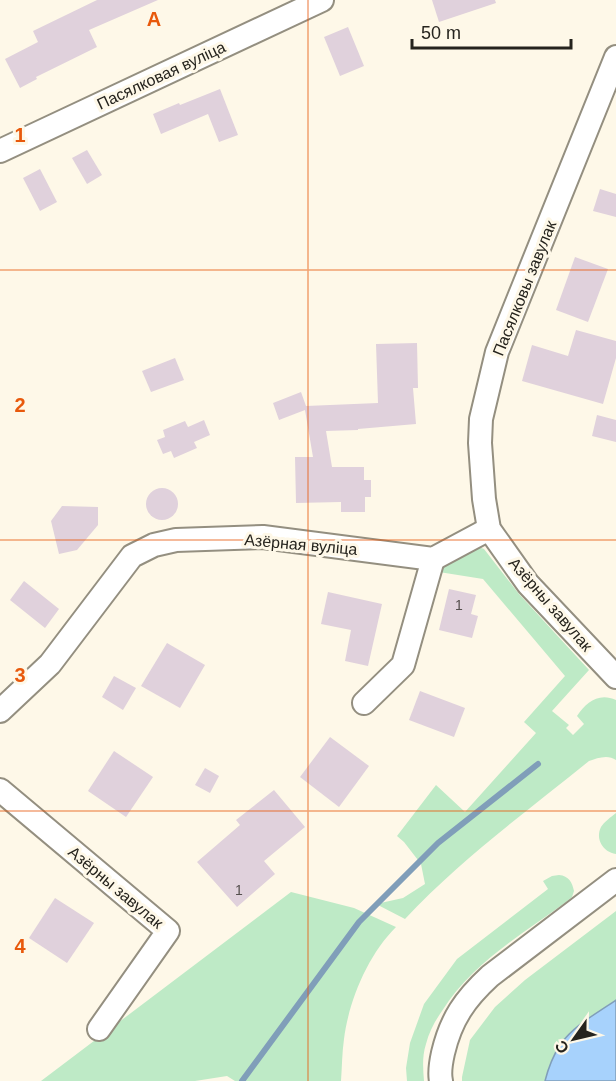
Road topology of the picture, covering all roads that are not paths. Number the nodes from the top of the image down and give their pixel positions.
1 (322, 0) edge
2 (616, 57) edge
3 (0, 151) edge
4 (489, 529) junction
5 (433, 559) junction
6 (616, 677) edge
7 (364, 703) dead end
8 (0, 711) edge
9 (0, 790) edge
10 (616, 880) edge
11 (99, 1029) dead end
12 (441, 1081) edge

1 - 3 street, Пасялковая вуліца
2 - 4 street, Пасялковы завулак
4 - 5 street
4 - 6 street, Азёрны завулак
5 - 7 street
5 - 8 street, Азёрная вуліца
9 - 11 street, Азёрны завулак
10 - 12 street

